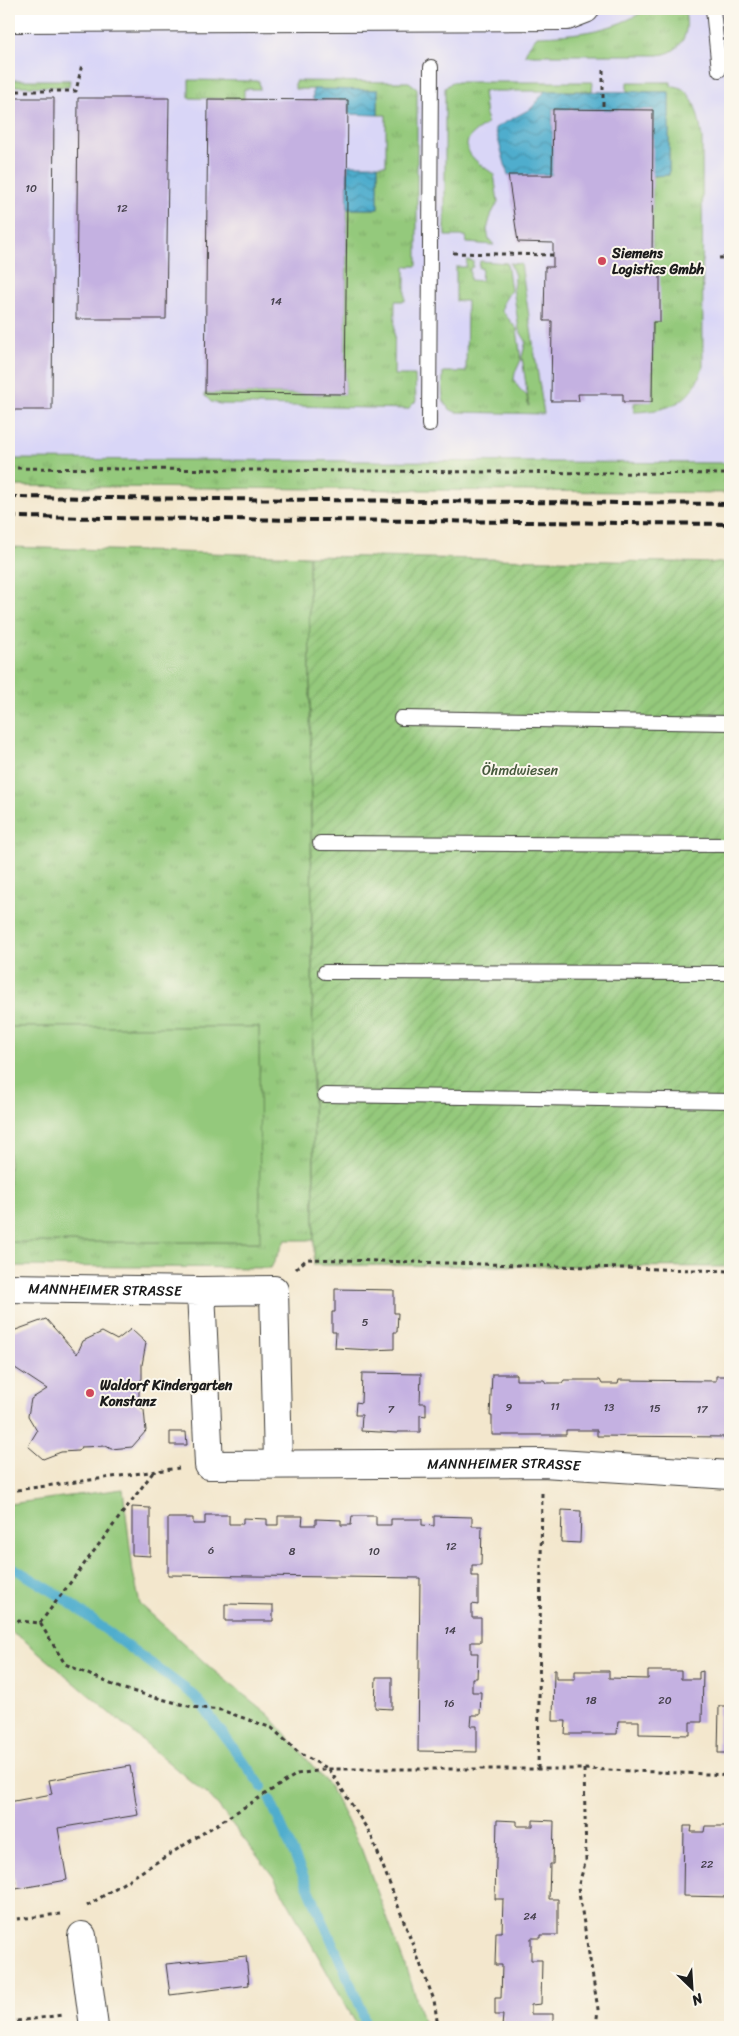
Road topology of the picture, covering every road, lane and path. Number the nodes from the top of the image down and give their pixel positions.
1 (585, 9) edge
2 (713, 9) edge
3 (9, 18) edge
4 (82, 64) dead end
5 (431, 67) dead end
6 (603, 70) dead end
7 (719, 70) dead end
8 (9, 91) edge
9 (603, 109) dead end
10 (430, 253) junction
11 (553, 255) dead end
12 (730, 257) edge
13 (719, 258) dead end
14 (429, 425) dead end
15 (9, 468) edge
16 (730, 474) edge
17 (401, 718) dead end
18 (730, 723) edge
19 (320, 843) dead end
20 (730, 845) edge
21 (325, 972) dead end
22 (730, 974) edge
23 (325, 1095) dead end
24 (730, 1100) edge
25 (307, 1259) dead end
26 (730, 1272) edge
27 (9, 1288) edge
28 (201, 1291) junction
29 (543, 1463) junction
30 (210, 1464) junction
31 (278, 1464) junction
32 (154, 1471) junction
33 (730, 1475) edge
34 (9, 1490) edge
35 (9, 1620) edge
36 (40, 1622) junction
37 (329, 1768) junction
38 (538, 1769) junction
39 (584, 1769) junction
40 (730, 1775) edge
41 (9, 1920) edge
42 (80, 1924) junction
43 (93, 2019) edge
44 (9, 2022) edge
45 (438, 2027) edge
46 (596, 2027) edge

1 - 3 street
2 - 7 lane
4 - 8 path
5 - 10 lane
6 - 9 path
10 - 11 path
10 - 14 lane
12 - 13 path
15 - 16 path
17 - 18 lane
19 - 20 lane
21 - 22 lane
23 - 24 lane
25 - 26 path
27 - 28 street, MANNHEIMER STRASSE
28 - 30 street, MANNHEIMER STRASSE
28 - 31 street, MANNHEIMER STRASSE
29 - 31 street, MANNHEIMER STRASSE
29 - 33 street, MANNHEIMER STRASSE
29 - 38 path
30 - 31 street, MANNHEIMER STRASSE
30 - 32 path
32 - 34 path
32 - 36 path
35 - 36 path
36 - 37 path
37 - 38 path
37 - 42 path
37 - 45 path
38 - 39 path
39 - 40 path
39 - 46 path
41 - 42 path
42 - 43 street
43 - 44 path

